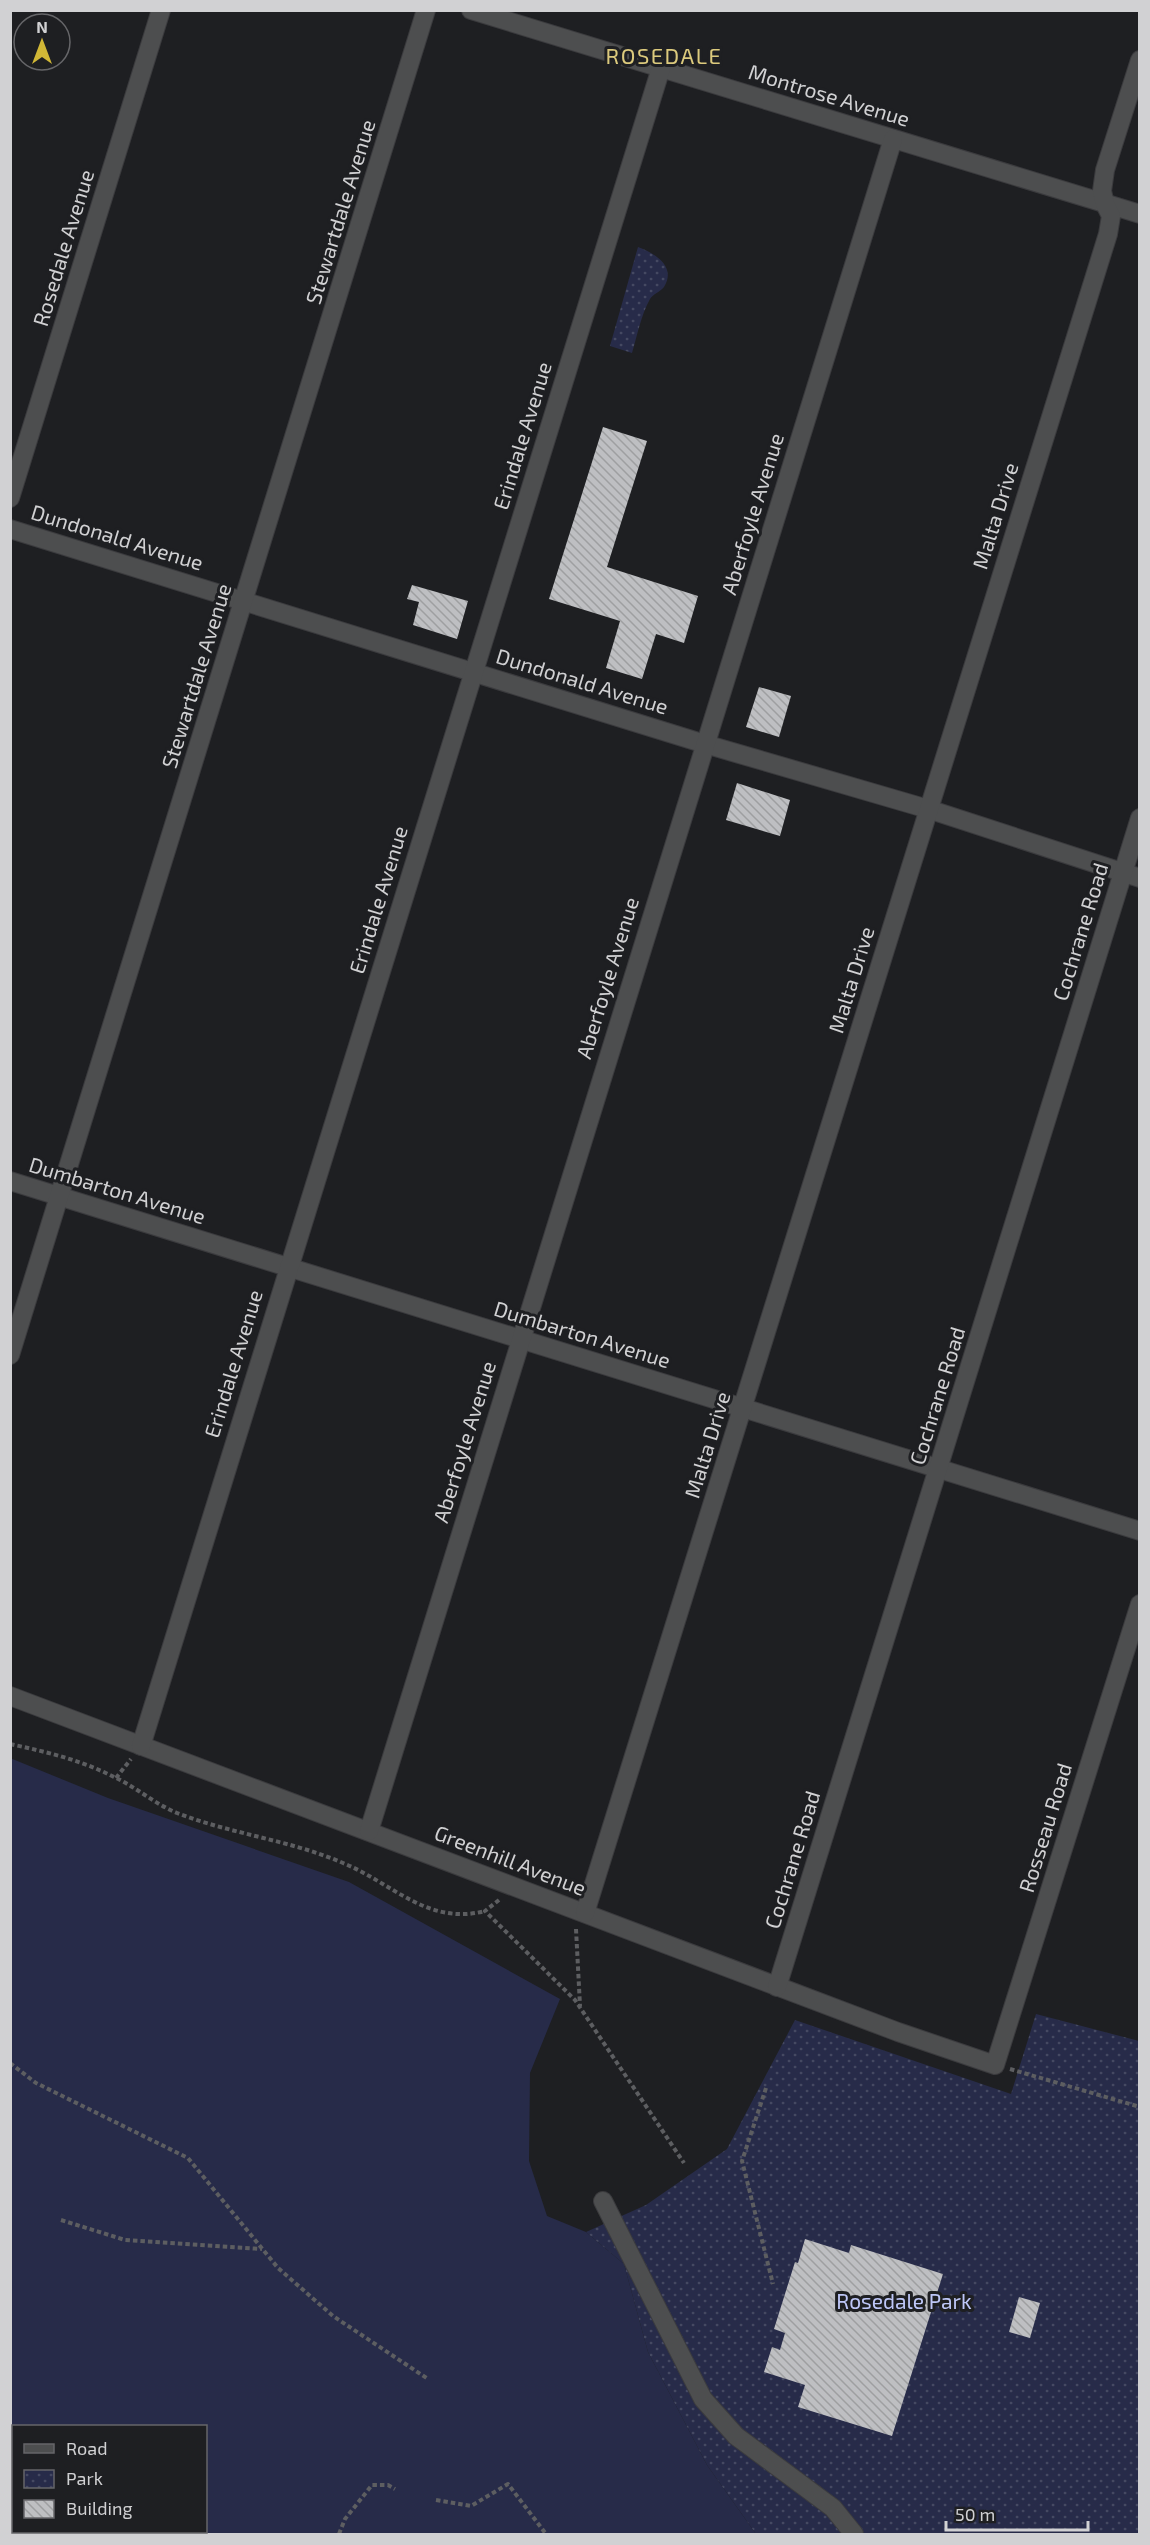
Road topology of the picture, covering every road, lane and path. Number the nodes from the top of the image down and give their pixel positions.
1 (161, 10) edge
2 (426, 10) edge
3 (471, 10) edge
4 (1140, 60) edge
5 (661, 68) junction
6 (893, 139) junction
7 (1105, 204) junction
8 (1140, 214) edge
9 (10, 498) edge
10 (10, 529) edge
11 (243, 600) junction
12 (473, 671) junction
13 (705, 744) junction
14 (928, 809) junction
15 (1140, 818) edge
16 (1131, 875) edge
17 (10, 1181) edge
18 (60, 1196) junction
19 (288, 1268) junction
20 (520, 1339) junction
21 (10, 1355) edge
22 (743, 1409) junction
23 (939, 1470) junction
24 (1140, 1531) edge
25 (1140, 1604) edge
26 (10, 1696) edge
27 (10, 1744) edge
28 (141, 1746) junction
29 (369, 1831) junction
30 (500, 1900) dead end
31 (485, 1911) junction
32 (580, 1921) junction
33 (777, 1987) junction
34 (580, 2008) junction
35 (10, 2063) edge
36 (995, 2065) junction
37 (766, 2088) dead end
38 (1140, 2107) edge
39 (684, 2163) dead end
40 (603, 2201) dead end
41 (61, 2220) dead end
42 (263, 2249) junction
43 (773, 2284) dead end
44 (428, 2379) dead end
45 (395, 2489) dead end
46 (436, 2500) dead end
47 (339, 2535) edge
48 (546, 2535) edge
49 (854, 2535) edge

1 - 9 street, Rosedale Avenue
2 - 11 street, Stewartdale Avenue
3 - 5 street, Montrose Avenue
4 - 7 street, Malta Drive
5 - 6 street, Montrose Avenue
5 - 12 street, Erindale Avenue
6 - 7 street, Montrose Avenue
6 - 13 street, Aberfoyle Avenue
7 - 8 street, Montrose Avenue
7 - 14 street, Malta Drive
10 - 11 street, Dundonald Avenue
11 - 12 street, Dundonald Avenue
11 - 18 street, Stewartdale Avenue
12 - 13 street, Dundonald Avenue
12 - 19 street, Erindale Avenue
13 - 14 street, Dundonald Avenue
13 - 20 street, Aberfoyle Avenue
14 - 16 street, Dundonald Avenue
14 - 22 street, Malta Drive
15 - 16 street, Cochrane Road
16 - 23 street, Cochrane Road
17 - 18 street, Dumbarton Avenue
18 - 19 street, Dumbarton Avenue
18 - 21 street, Stewartdale Avenue
19 - 20 street, Dumbarton Avenue
19 - 28 street, Erindale Avenue
20 - 22 street, Dumbarton Avenue
20 - 29 street, Aberfoyle Avenue
22 - 23 street, Dumbarton Avenue
22 - 32 street, Malta Drive
23 - 24 street, Dumbarton Avenue
23 - 33 street, Cochrane Road
25 - 36 street, Rosseau Road
26 - 28 street, Greenhill Avenue
27 - 31 path
28 - 29 street, Greenhill Avenue
29 - 32 street, Greenhill Avenue
30 - 31 path
31 - 34 path
32 - 33 street, Greenhill Avenue
32 - 34 path
33 - 36 street, Greenhill Avenue
34 - 39 path
35 - 42 path
36 - 38 path
37 - 43 path
40 - 49 street
41 - 42 path
42 - 44 path
45 - 47 path
46 - 48 path

